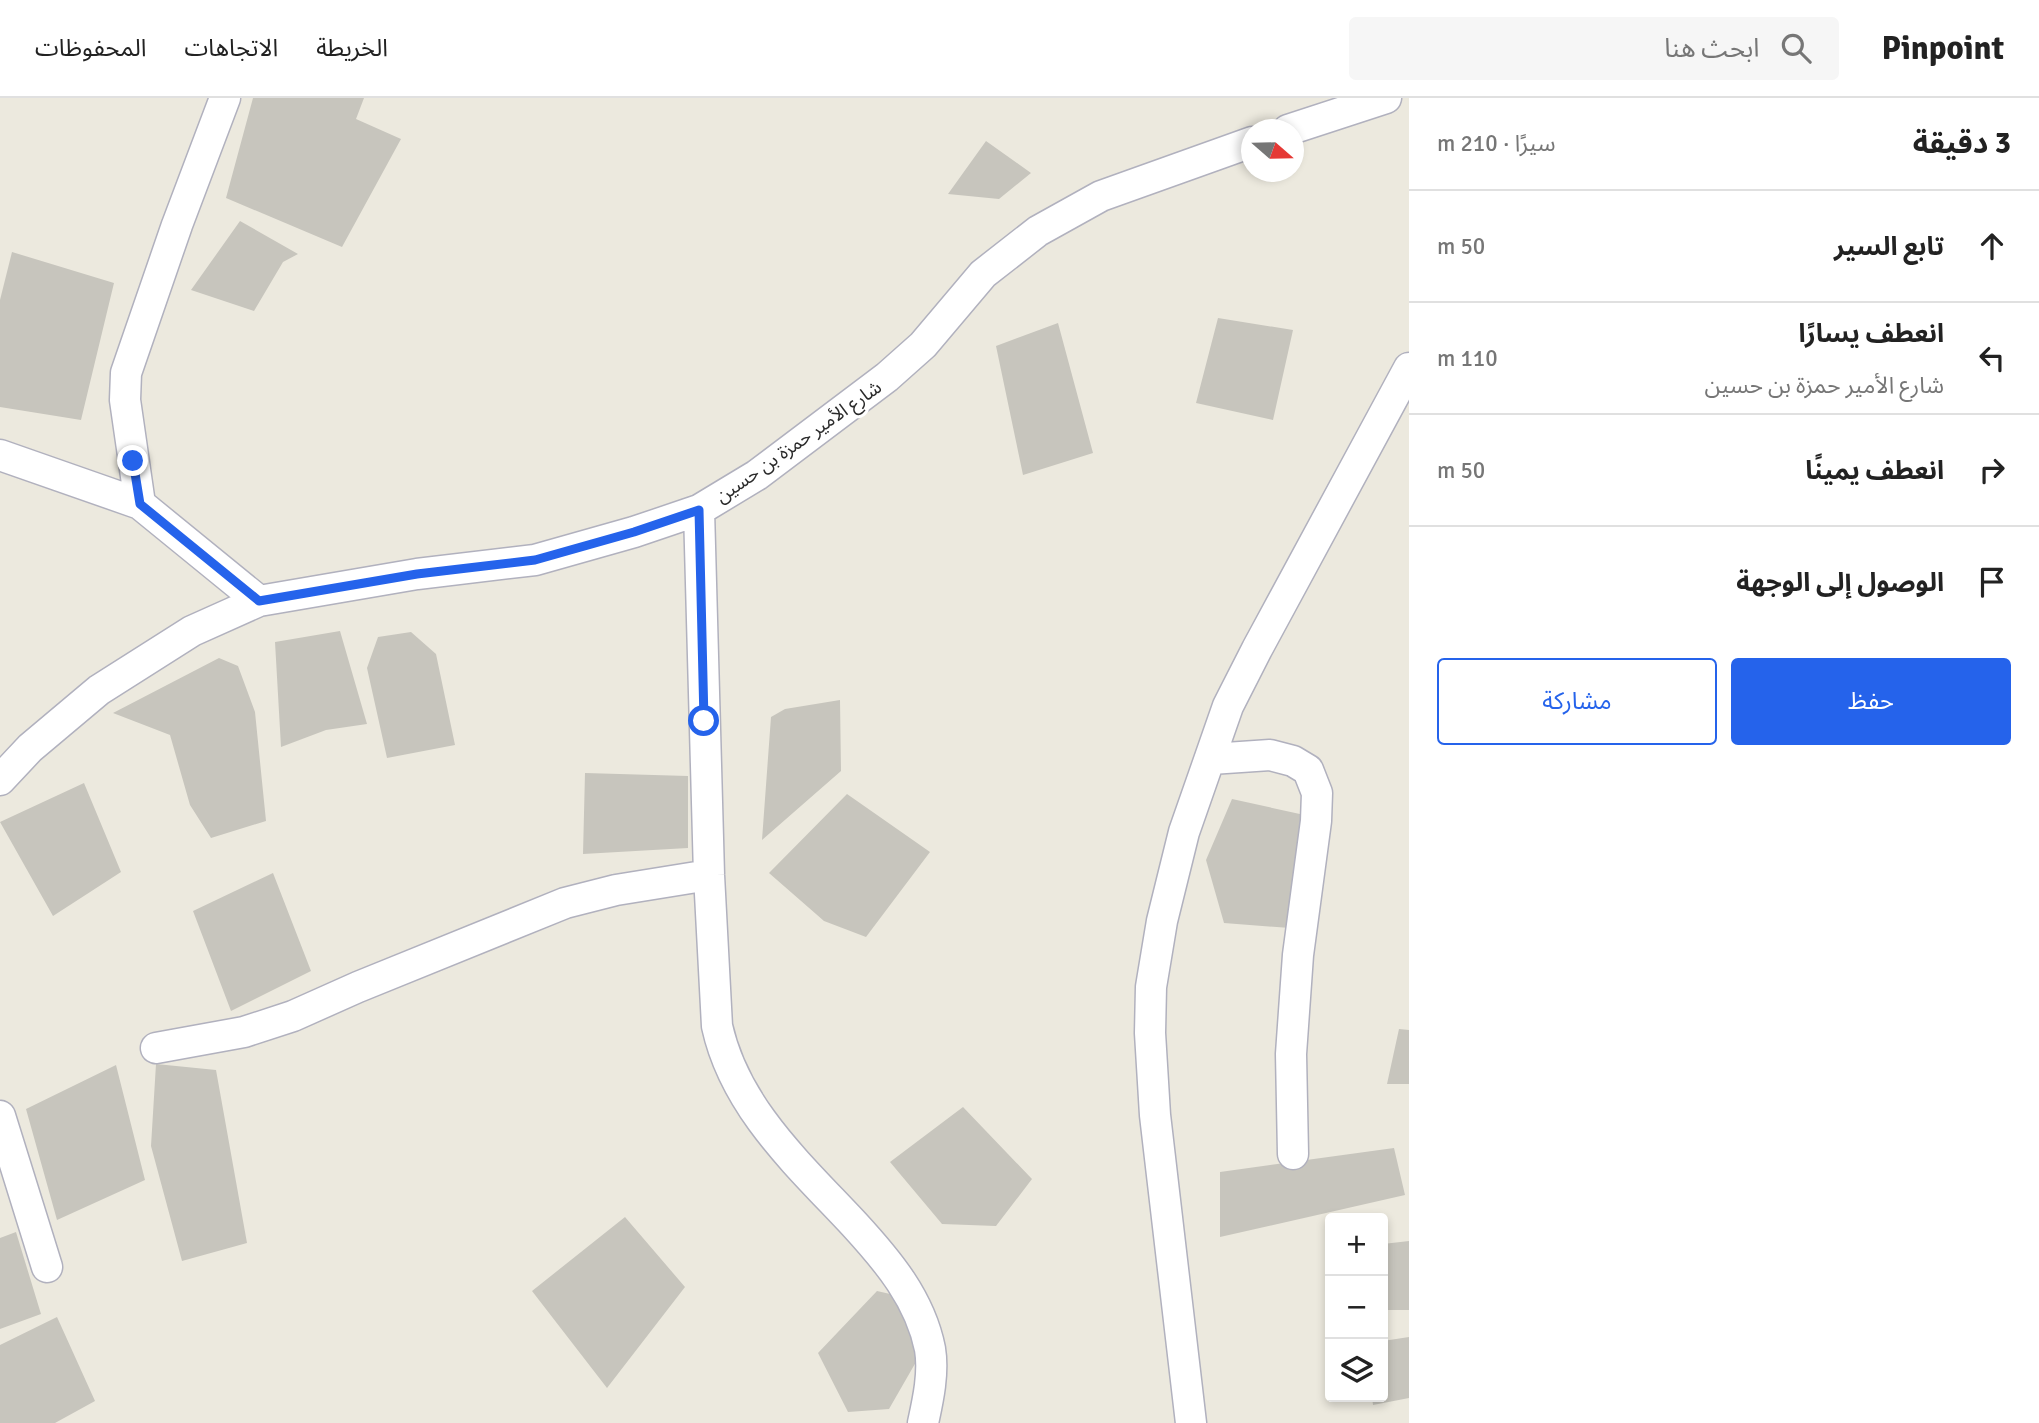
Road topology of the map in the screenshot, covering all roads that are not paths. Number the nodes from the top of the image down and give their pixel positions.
1 (225, 98) edge
2 (1386, 98) edge
3 (1304, 125) edge
4 (1241, 146) edge
5 (1409, 368) edge
6 (0, 455) edge
7 (140, 504) junction
8 (699, 510) junction
9 (259, 601) junction
10 (1211, 760) junction
11 (0, 780) edge
12 (709, 875) junction
13 (156, 1048) dead end
14 (0, 1116) edge
15 (1293, 1154) dead end
16 (47, 1267) dead end
17 (923, 1423) edge
18 (1191, 1423) edge

1 - 7 street
2 - 3 street
4 - 8 street, شارع الأمير حمزة بن حسين
5 - 10 street
6 - 7 street
7 - 9 street
8 - 9 street, شارع الأمير حمزة بن حسين
8 - 12 street
9 - 11 street, شارع الأمير حمزة بن حسين
10 - 15 street
10 - 18 street
12 - 13 street
12 - 17 street
14 - 16 street

